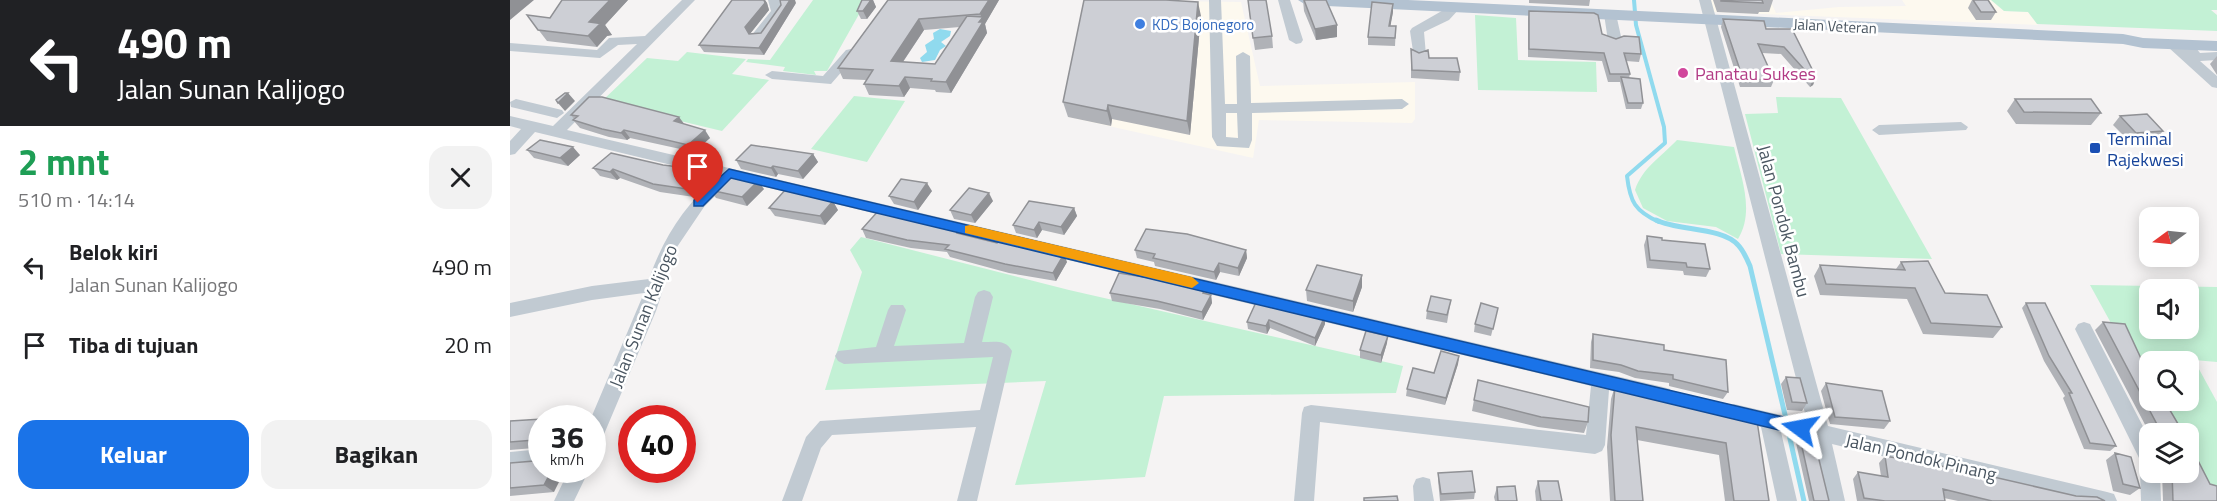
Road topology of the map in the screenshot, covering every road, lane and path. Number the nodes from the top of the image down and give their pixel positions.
1 (689, 0) edge
2 (774, 0) edge
3 (1284, 0) edge
4 (1306, 0) edge
5 (1429, 0) edge
6 (1705, 0) edge
7 (1212, 7) edge
8 (1454, 8) junction
9 (1546, 11) junction
10 (1613, 14) junction
11 (1709, 19) junction
12 (758, 36) edge
13 (2123, 39) junction
14 (2217, 39) edge
15 (649, 40) junction
16 (1296, 40) dead end
17 (1616, 41) edge
18 (2179, 44) junction
19 (858, 45) edge
20 (2217, 46) edge
21 (510, 47) edge
22 (1419, 55) edge
23 (1244, 56) dead end
24 (2217, 56) edge
25 (772, 75) dead end
26 (2217, 84) edge
27 (516, 104) dead end
28 (1402, 104) dead end
29 (1245, 107) junction
30 (1218, 109) junction
31 (567, 115) junction
32 (510, 121) edge
33 (531, 126) junction
34 (1961, 127) dead end
35 (1879, 130) dead end
36 (557, 131) junction
37 (510, 150) edge
38 (729, 173) junction
39 (656, 285) junction
40 (984, 297) dead end
41 (510, 310) edge
42 (897, 310) dead end
43 (2084, 329) dead end
44 (971, 350) junction
45 (883, 354) junction
46 (844, 356) dead end
47 (1601, 380) junction
48 (1679, 399) edge
49 (606, 407) edge
50 (1713, 407) edge
51 (988, 418) junction
52 (1770, 421) junction
53 (1820, 433) junction
54 (2139, 439) edge
55 (528, 459) edge
56 (510, 461) edge
57 (573, 483) edge
58 (2150, 483) edge
59 (564, 501) edge
60 (792, 501) edge
61 (967, 501) edge
62 (1304, 501) edge
63 (1787, 501) edge
64 (1835, 501) edge
65 (2107, 501) edge
66 (2151, 501) edge

1 - 15 street
2 - 12 street
3 - 16 street
4 - 8 main road, Jalan Veteran
5 - 9 main road, Jalan Veteran
6 - 11 street, Jalan Pondok Bambu
7 - 30 street
8 - 9 main road, Jalan Veteran
8 - 22 street
9 - 10 main road, Jalan Veteran
10 - 11 main road, Jalan Veteran
10 - 17 street
11 - 13 main road, Jalan Veteran
11 - 53 street, Jalan Pondok Bambu
13 - 14 main road, Jalan Veteran
13 - 18 main road, Jalan Veteran
15 - 21 street
15 - 31 street
18 - 20 main road, Jalan Veteran
18 - 24 street
18 - 26 street
19 - 25 street
23 - 29 street
27 - 31 street
28 - 29 street
29 - 30 street
29 - 30 street
31 - 36 street
32 - 33 street
33 - 36 street
33 - 37 street
34 - 35 street
36 - 38 street
38 - 39 street, Jalan Sunan Kalijogo
38 - 47 street
39 - 41 street
39 - 49 street, Jalan Sunan Kalijogo
40 - 44 street
42 - 45 street
43 - 54 street
44 - 45 street
44 - 51 street
45 - 46 street
47 - 48 street
47 - 62 street
50 - 52 street, Jalan Pondok Pinang
51 - 60 street
51 - 61 street
52 - 53 street, Jalan Pondok Pinang
52 - 63 street
53 - 64 street, Jalan Pondok Bambu
53 - 65 street, Jalan Pondok Pinang
55 - 56 street
57 - 59 street
58 - 66 street

